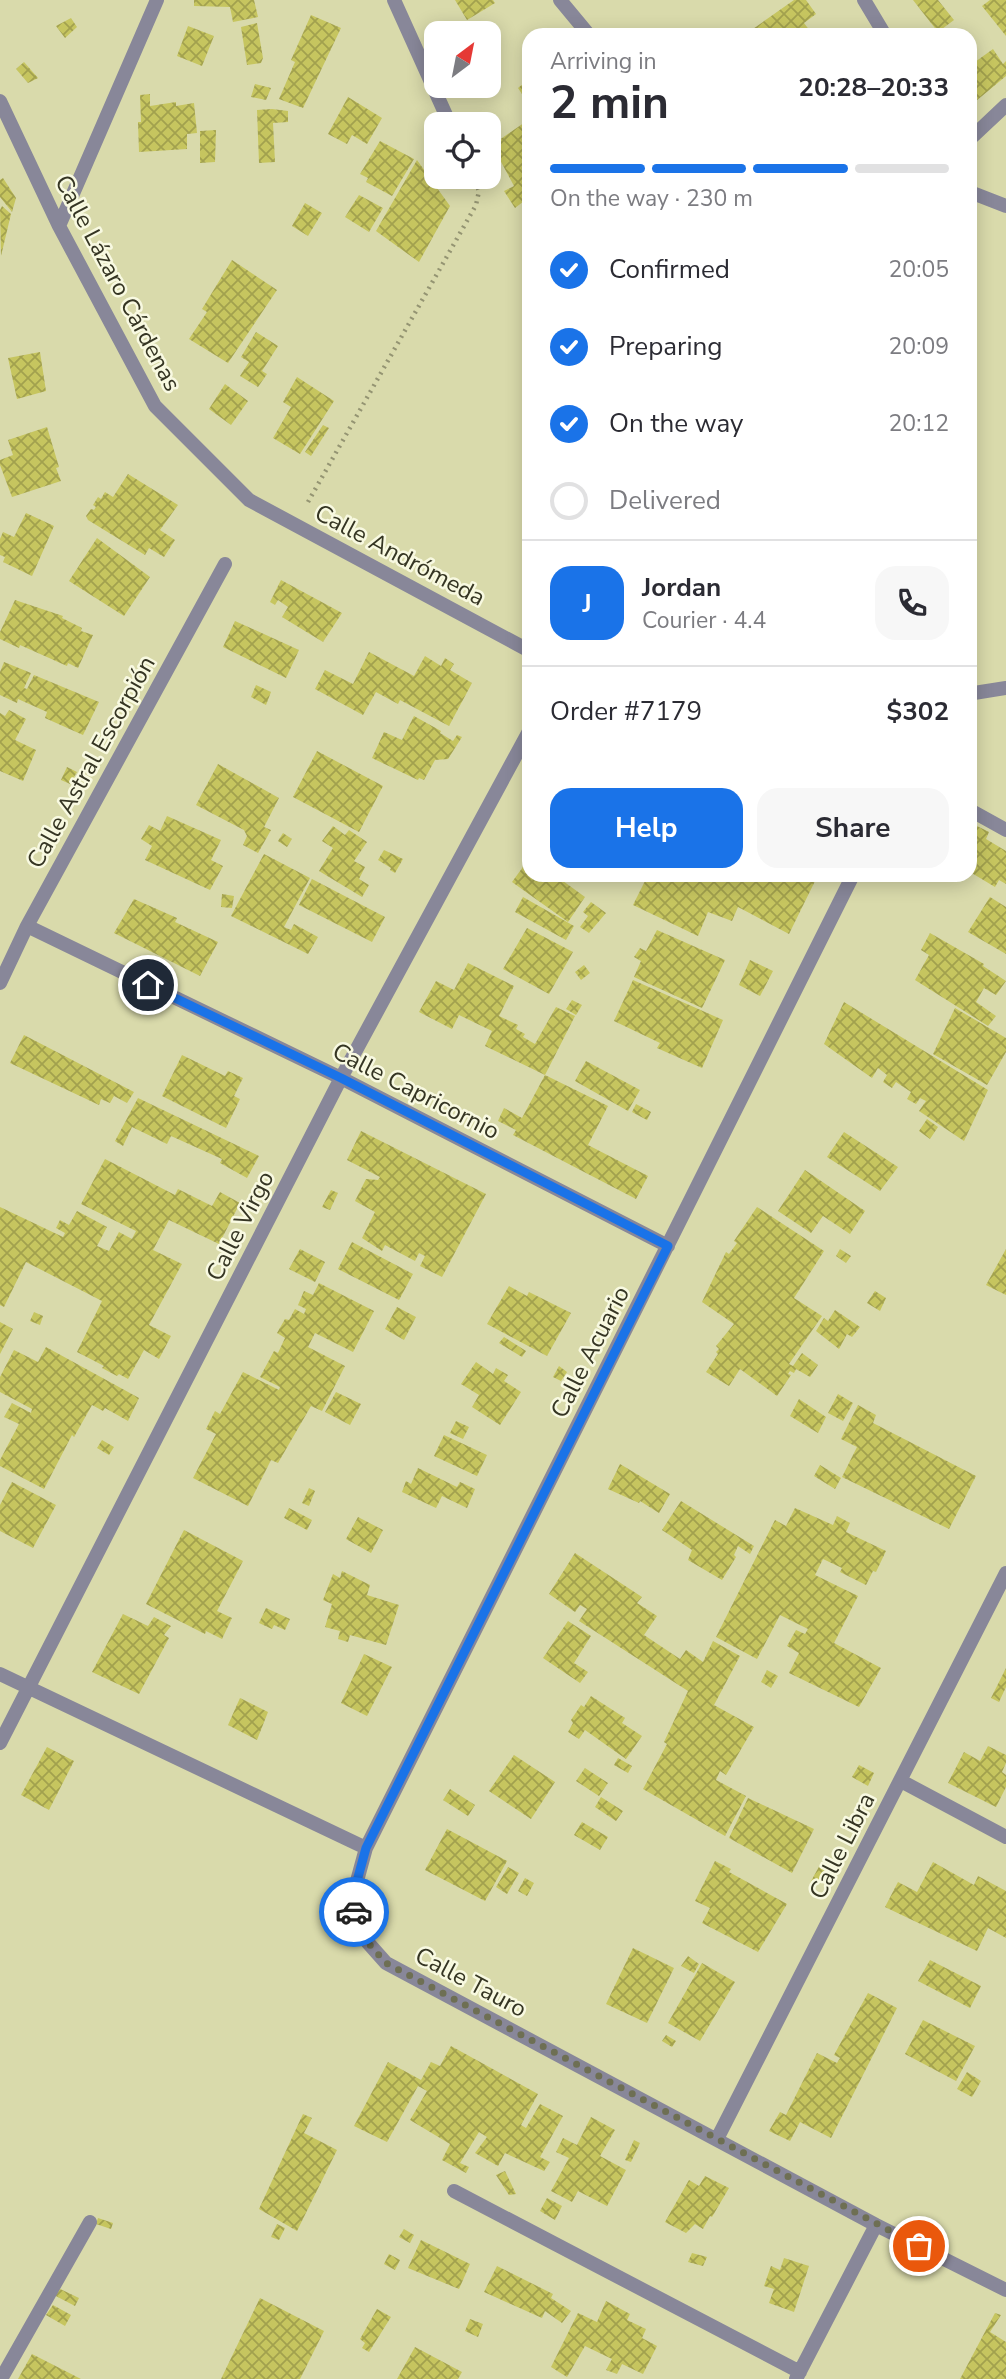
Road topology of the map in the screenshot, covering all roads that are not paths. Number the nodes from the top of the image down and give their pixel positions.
1 (158, 0) edge
2 (394, 0) edge
3 (560, 0) edge
4 (864, 0) edge
5 (583, 28) edge
6 (882, 28) edge
7 (0, 101) edge
8 (1006, 105) edge
9 (445, 112) edge
10 (977, 132) edge
11 (977, 195) edge
12 (1006, 206) edge
13 (59, 226) junction
14 (250, 500) joint
15 (225, 564) dead end
16 (522, 647) edge
17 (1006, 688) edge
18 (977, 693) edge
19 (522, 744) edge
20 (977, 814) edge
21 (1006, 830) edge
22 (850, 882) edge
23 (27, 926) junction
24 (0, 983) edge
25 (341, 1078) junction
26 (668, 1246) junction
27 (1006, 1573) edge
28 (0, 1674) edge
29 (29, 1689) junction
30 (0, 1743) edge
31 (901, 1782) junction
32 (1006, 1837) edge
33 (366, 1848) junction
34 (717, 2139) junction
35 (454, 2191) dead end
36 (90, 2222) dead end
37 (876, 2225) junction
38 (1006, 2290) edge
39 (798, 2376) edge
40 (1, 2379) edge

1 - 13 street
2 - 9 street
3 - 5 street
4 - 6 street
7 - 13 street, Calle Lázaro Cárdenas
8 - 10 street
11 - 12 street
13 - 14 street, Calle Lázaro Cárdenas
14 - 16 street, Calle Andrómeda
15 - 23 street, Calle Astral Escorpión
17 - 18 street
19 - 25 street, Calle Virgo
20 - 21 street
22 - 26 street, Calle Acuario
23 - 24 street, Calle Astral Escorpión
23 - 25 street, Calle Capricornio
25 - 26 street, Calle Capricornio
25 - 29 street, Calle Virgo
26 - 33 street, Calle Acuario
27 - 31 street, Calle Libra
28 - 29 street
29 - 30 street, Calle Virgo
29 - 33 street
31 - 32 street
31 - 34 street, Calle Libra
33 - 34 street, Calle Tauro
34 - 37 street, Calle Tauro
35 - 39 street
36 - 40 street
37 - 38 street, Calle Tauro
37 - 39 street

